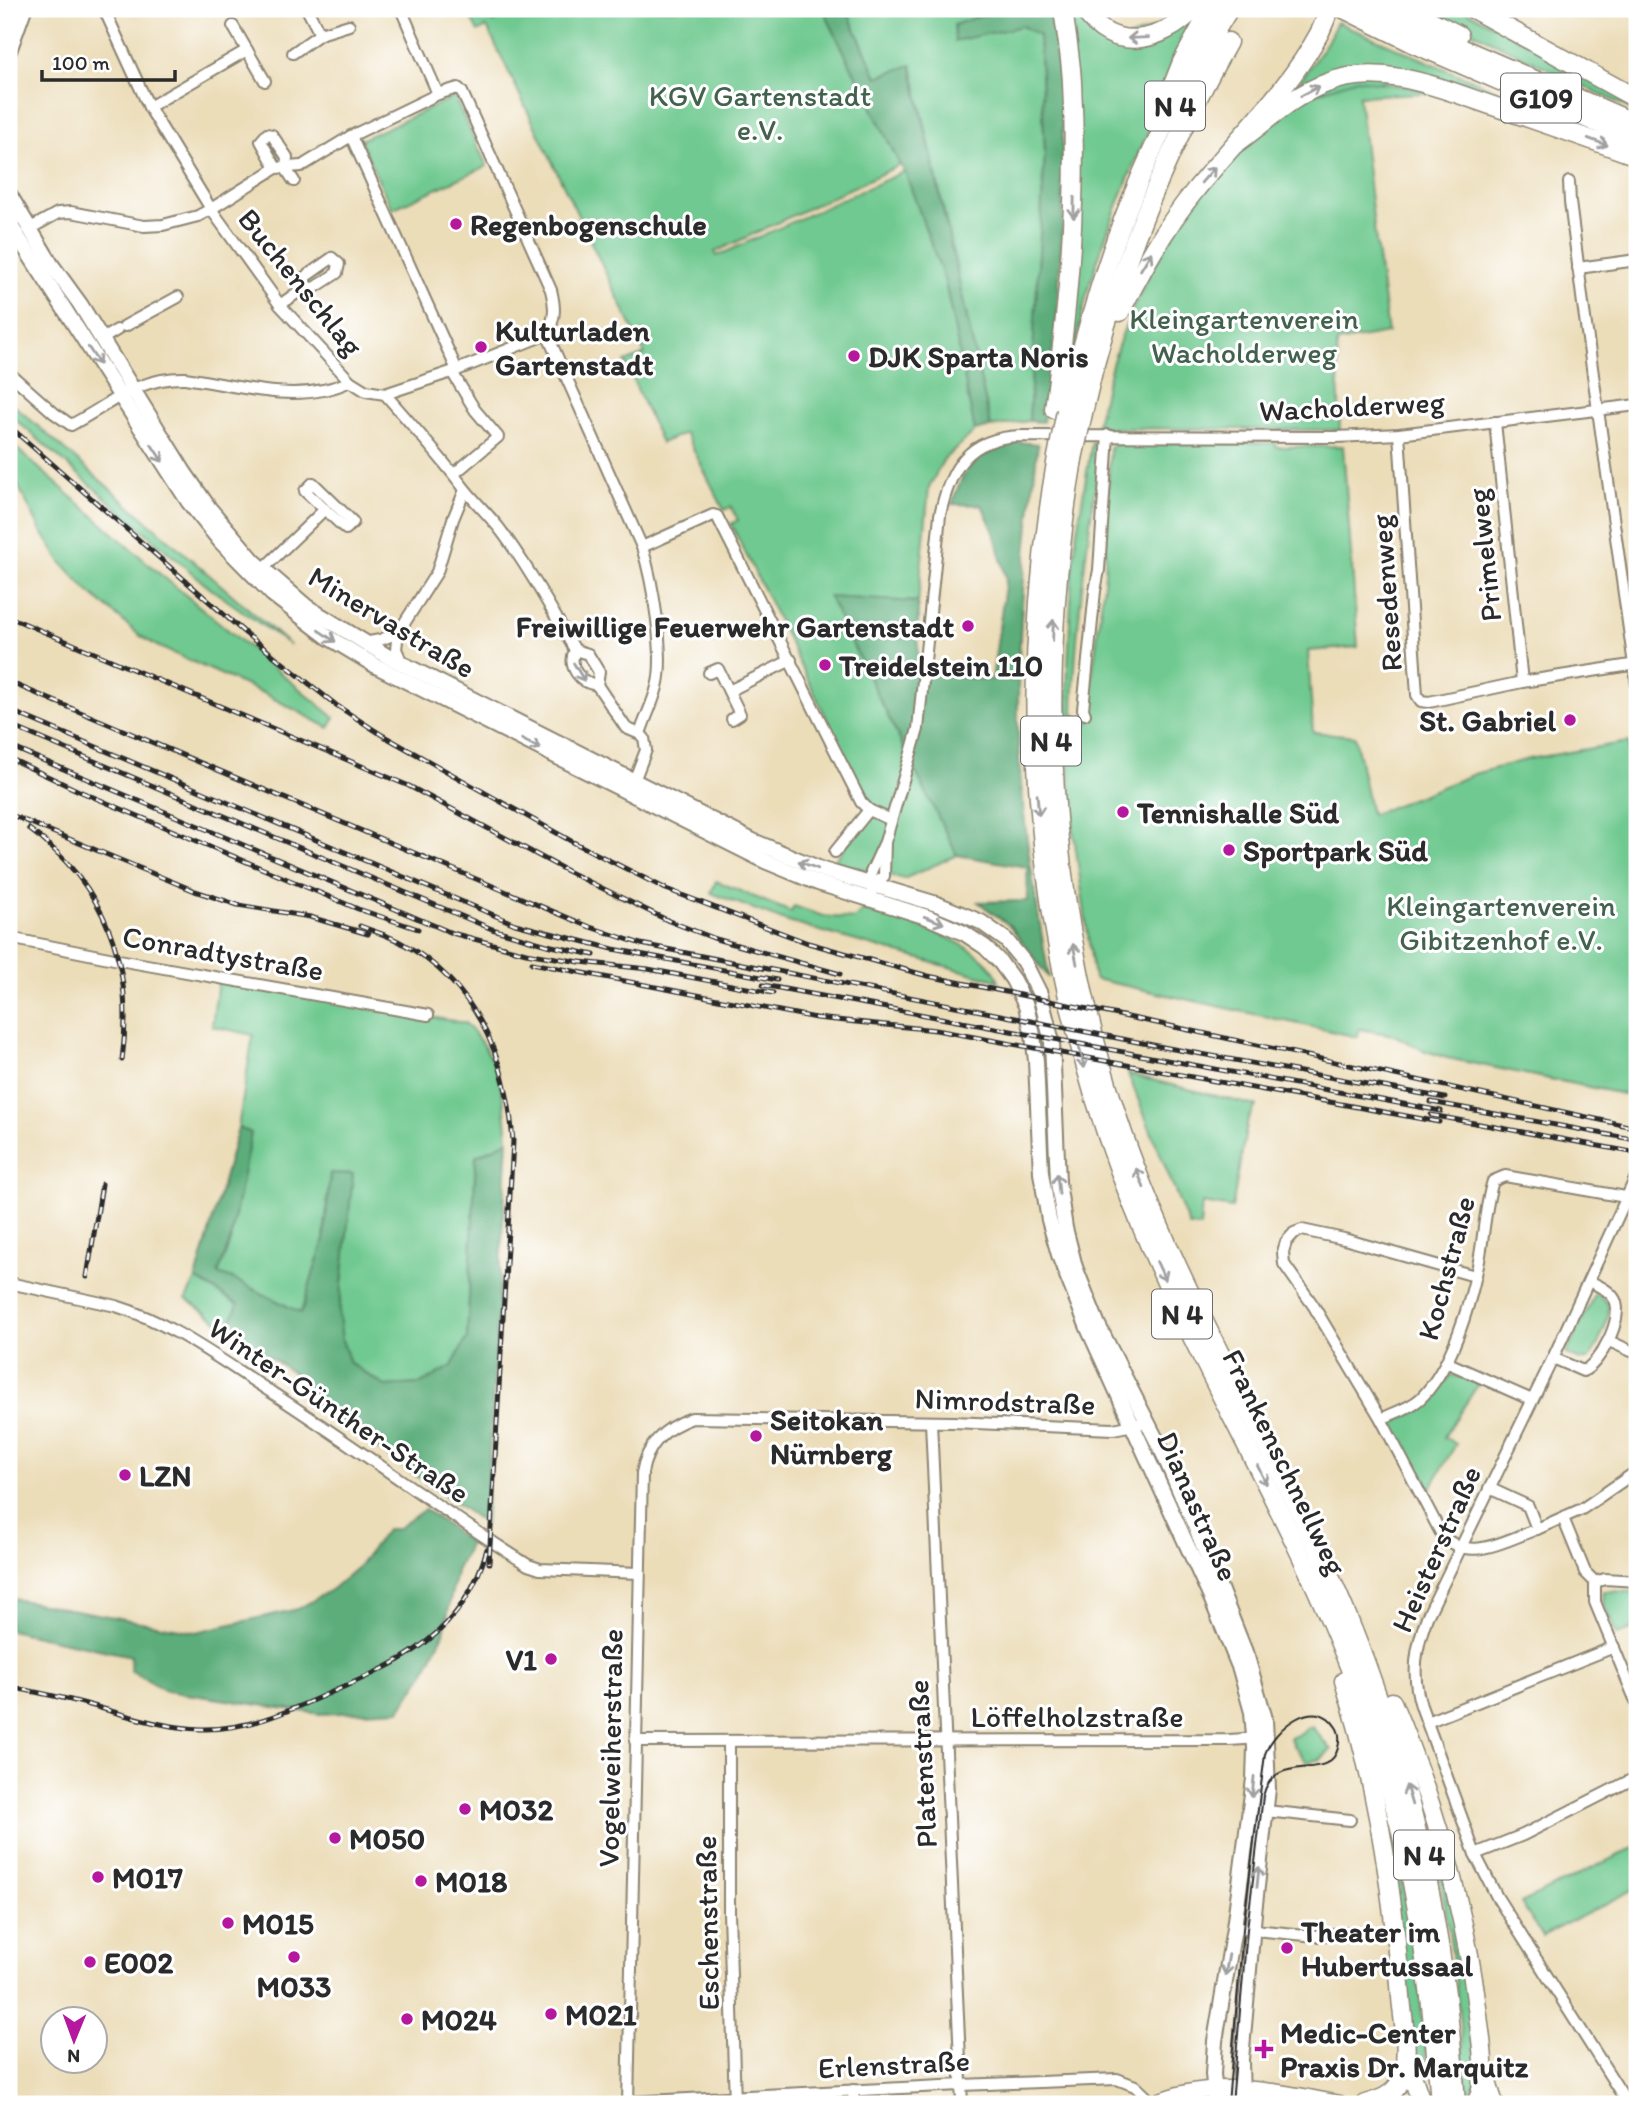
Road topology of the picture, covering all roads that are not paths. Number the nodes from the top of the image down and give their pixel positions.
1 (24, 9) edge
2 (105, 9) edge
3 (307, 9) edge
4 (401, 9) edge
5 (1055, 9) edge
6 (1063, 9) edge
7 (1084, 9) edge
8 (1194, 9) edge
9 (1212, 9) edge
10 (1228, 9) edge
11 (1316, 9) edge
12 (1330, 9) edge
13 (1344, 9) edge
14 (1378, 9) edge
15 (1408, 9) edge
16 (1473, 9) edge
17 (349, 25) dead end
18 (233, 26) dead end
19 (320, 34) junction
20 (1228, 42) dead end
21 (247, 50) junction
22 (9, 51) edge
23 (293, 53) dead end
24 (1467, 68) junction
25 (265, 81) dead end
26 (1554, 87) junction
27 (439, 94) junction
28 (1637, 99) edge
29 (1072, 103) junction
30 (149, 107) junction
31 (1637, 124) edge
32 (351, 136) junction
33 (1637, 140) edge
34 (1234, 145) junction
35 (1637, 156) edge
36 (281, 168) junction
37 (293, 181) dead end
38 (1569, 182) dead end
39 (9, 194) edge
40 (1128, 206) junction
41 (211, 209) junction
42 (9, 223) edge
43 (29, 229) junction
44 (1637, 260) edge
45 (1578, 268) junction
46 (305, 287) dead end
47 (178, 297) dead end
48 (280, 305) junction
49 (547, 334) junction
50 (102, 339) junction
51 (1101, 342) junction
52 (454, 371) junction
53 (9, 373) edge
54 (349, 381) junction
55 (126, 392) junction
56 (385, 394) junction
57 (1637, 405) edge
58 (1597, 409) junction
59 (1068, 411) junction
60 (1495, 422) junction
61 (1399, 433) junction
62 (1108, 435) junction
63 (1059, 458) junction
64 (454, 474) junction
65 (465, 490) junction
66 (325, 509) junction
67 (642, 547) junction
68 (263, 569) junction
69 (398, 633) junction
70 (363, 643) junction
71 (575, 650) junction
72 (791, 660) junction
73 (1636, 664) edge
74 (403, 665) junction
75 (709, 673) dead end
76 (1522, 682) junction
77 (597, 685) junction
78 (1637, 686) edge
79 (729, 691) junction
80 (1085, 714) dead end
81 (732, 719) dead end
82 (640, 734) junction
83 (634, 781) junction
84 (869, 810) junction
85 (891, 820) junction
86 (835, 852) dead end
87 (871, 893) junction
88 (9, 938) edge
89 (428, 1015) dead end
90 (1054, 1058) joint
91 (1038, 1116) joint
92 (1636, 1177) edge
93 (1632, 1199) edge
94 (1475, 1276) junction
95 (1589, 1281) junction
96 (9, 1283) edge
97 (1609, 1341) junction
98 (1631, 1351) dead end
99 (1553, 1358) junction
100 (1446, 1362) junction
101 (1532, 1400) junction
102 (692, 1418) joint
103 (1381, 1419) junction
104 (931, 1422) junction
105 (1140, 1424) junction
106 (1637, 1471) edge
107 (1489, 1488) junction
108 (1563, 1518) junction
109 (1536, 1529) junction
110 (1460, 1548) junction
111 (639, 1573) junction
112 (1637, 1581) edge
113 (1595, 1582) junction
114 (1339, 1620) junction
115 (1614, 1647) junction
116 (1637, 1704) edge
117 (1427, 1722) junction
118 (1261, 1738) junction
119 (944, 1739) junction
120 (635, 1741) junction
121 (729, 1741) junction
122 (1637, 1777) edge
123 (1266, 1811) junction
124 (1350, 1820) dead end
125 (1475, 1854) junction
126 (1234, 1928) junction
127 (1254, 1930) junction
128 (1354, 1932) dead end
129 (1405, 2053) junction
130 (1483, 2069) junction
131 (961, 2085) junction
132 (853, 2090) junction
133 (1215, 2097) edge
134 (1242, 2097) edge
135 (735, 2101) edge
136 (628, 2103) edge
137 (854, 2104) edge
138 (962, 2104) edge
139 (1154, 2104) edge
140 (1339, 2104) edge
141 (1365, 2104) edge
142 (1422, 2104) edge
143 (1440, 2104) edge
144 (1456, 2104) edge
145 (1476, 2104) edge
146 (1494, 2104) edge
147 (1628, 2104) edge

1 - 22 main road
2 - 30 street, Buchenschlag
3 - 19 street
4 - 27 street
5 - 29 highway
6 - 29 highway
8 -> 7 highway
9 - 40 highway
10 - 40 highway, Frankenschnellweg / N 4
11 - 24 highway
12 - 34 highway, bridge
13 - 24 highway, G109
14 - 26 highway, G109
15 - 26 highway
16 - 28 highway
17 - 19 street
18 - 21 street
19 - 23 street
20 - 51 highway, Frankenschnellweg
21 - 25 street
21 - 30 street
24 - 33 highway, G109
26 - 31 highway, G109
27 - 32 street
27 - 49 street
29 -> 59 highway
30 - 41 street, Buchenschlag
32 - 36 street
32 - 52 street
34 -> 35 highway
51 -> 34 highway
36 - 37 street
36 - 41 street
38 - 45 street
39 - 43 main road, Minervastraße
40 - 59 highway, Frankenschnellweg / N 4
41 - 43 street
41 - 48 street, Buchenschlag
42 -> 55 main road, Minervastraße
43 - 50 main road, Minervastraße
44 - 45 street
45 - 58 street
46 - 48 street
47 - 50 street
48 - 54 street, Buchenschlag
49 - 52 street
49 - 67 street
50 - 55 main road, Minervastraße
51 - 59 highway, Frankenschnellweg / N 4
52 - 56 street
52 - 64 street
53 - 55 street
54 - 55 street
54 - 56 street, Buchenschlag
55 - 68 main road, Minervastraße
55 -> 87 main road, Minervastraße
56 - 64 street
57 - 58 street, Wacholderweg
58 - 60 street, Wacholderweg
58 - 73 street
59 - 63 highway, Frankenschnellweg / N 4, bridge
60 - 61 street, Wacholderweg
60 - 76 street, Primelweg
61 - 62 street, Wacholderweg
61 - 76 street, Resedenweg
62 - 80 street
62 - 85 street, Wacholderweg
114 -> 63 highway, Frankenschnellweg / N 4
63 -> 114 highway, Frankenschnellweg / N 4
64 - 65 street
65 - 69 street
65 - 71 street
66 - 66 street
66 - 68 street
67 - 72 street
67 - 82 street
68 - 70 main road, Minervastraße
69 - 70 street
69 - 74 street
70 - 74 main road, Minervastraße
71 - 77 street
71 -> 77 street
72 - 79 street
72 - 84 street
73 - 76 street, Resedenweg
73 - 78 street
74 - 83 main road, Minervastraße
75 - 79 street
77 - 82 street
79 - 81 street
82 - 83 street
87 -> 83 main road, Minervastraße
84 - 85 street
84 - 86 street
85 - 87 street, Wacholderweg
87 - 90 main road, Minervastraße
87 -> 91 main road, Minervastraße
88 - 89 street, Conradtystraße
105 -> 90 main road, Dianastraße
91 - 105 main road, Dianastraße
92 - 93 street, Heisterstraße
93 - 94 street, Kochstraße
93 - 95 street, Heisterstraße
94 - 100 street, Kochstraße
94 - 103 street
95 - 97 street
95 - 99 street, Heisterstraße
96 - 111 street, Winter-Günther-Straße
97 - 98 street
97 - 99 street
99 - 101 street, Heisterstraße
100 - 101 street
100 - 103 street, Kochstraße
101 - 107 street, Heisterstraße
102 - 104 street, Nimrodstraße
102 - 111 street, Vogelweiherstraße
103 - 110 street
104 - 105 street, Nimrodstraße
104 - 119 street, Platenstraße
105 - 118 main road, Dianastraße
106 - 108 street
107 - 109 street
107 - 110 street, Heisterstraße
108 - 109 street
108 - 113 street
109 - 110 street
110 - 117 street, Heisterstraße
111 - 120 street, Vogelweiherstraße
112 - 113 street
113 - 115 street
114 - 129 highway
114 - 130 highway
114 - 143 highway, Frankenschnellweg / N 4
144 -> 114 highway, Frankenschnellweg / N 4
115 - 116 street
115 - 117 street
117 - 125 street, Heisterstraße
118 - 119 street, Löffelholzstraße
118 - 123 main road, Dianastraße
118 -> 126 main road, Dianastraße
119 - 121 street, Löffelholzstraße
119 - 131 street, Platenstraße
120 - 121 street, Löffelholzstraße
120 - 136 street, Vogelweiherstraße
121 - 135 street, Eschenstraße
122 - 125 street
123 - 124 street
127 -> 123 main road, Dianastraße
125 - 147 street, Heisterstraße
126 - 127 street
126 -> 133 main road, Dianastraße
127 - 128 street
127 - 134 main road, Dianastraße
129 - 141 highway
129 - 142 highway
130 - 145 highway
130 - 146 highway
131 - 132 street, Erlenstraße
131 - 138 street, Platenstraße
131 - 139 street, Erlenstraße
132 - 135 street, Erlenstraße
132 - 137 street
133 - 134 main road
133 - 139 main road
134 - 140 main road
135 - 136 street, Erlenstraße

